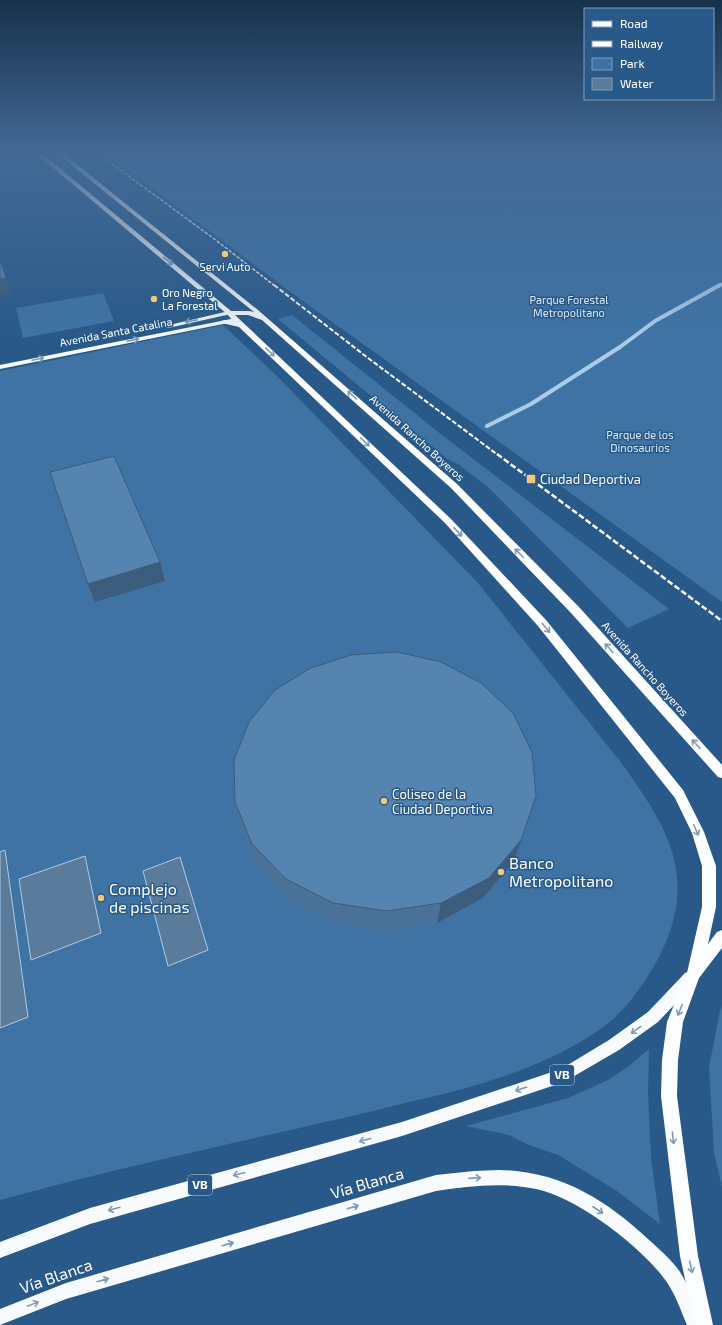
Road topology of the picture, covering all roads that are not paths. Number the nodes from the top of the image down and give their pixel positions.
1 (115, 217) edge
2 (139, 217) edge
3 (226, 287) junction
4 (242, 312) junction
5 (229, 313) junction
6 (224, 322) joint
7 (239, 323) junction
8 (159, 328) dead end
9 (278, 330) junction
10 (144, 331) dead end
11 (0, 360) edge
12 (0, 367) edge
13 (722, 773) edge
14 (722, 937) edge
15 (694, 974) junction
16 (0, 1250) edge
17 (0, 1317) edge
18 (696, 1325) edge
19 (704, 1325) edge

1 -> 5 highway
2 - 3 highway, Avenida Rancho Boyeros
3 - 4 highway
3 - 9 highway, Avenida Rancho Boyeros
4 - 5 highway
4 - 7 highway
4 - 9 highway
5 - 7 highway
5 -> 8 main road, Avenida Santa Catalina
6 - 7 highway
12 -> 6 main road, Avenida Santa Catalina
7 -> 15 highway
13 -> 9 highway, Avenida Rancho Boyeros
10 - 11 main road, Avenida Santa Catalina
14 - 15 highway
15 -> 16 main road, VB
15 -> 19 highway
17 -> 18 main road, Vía Blanca

